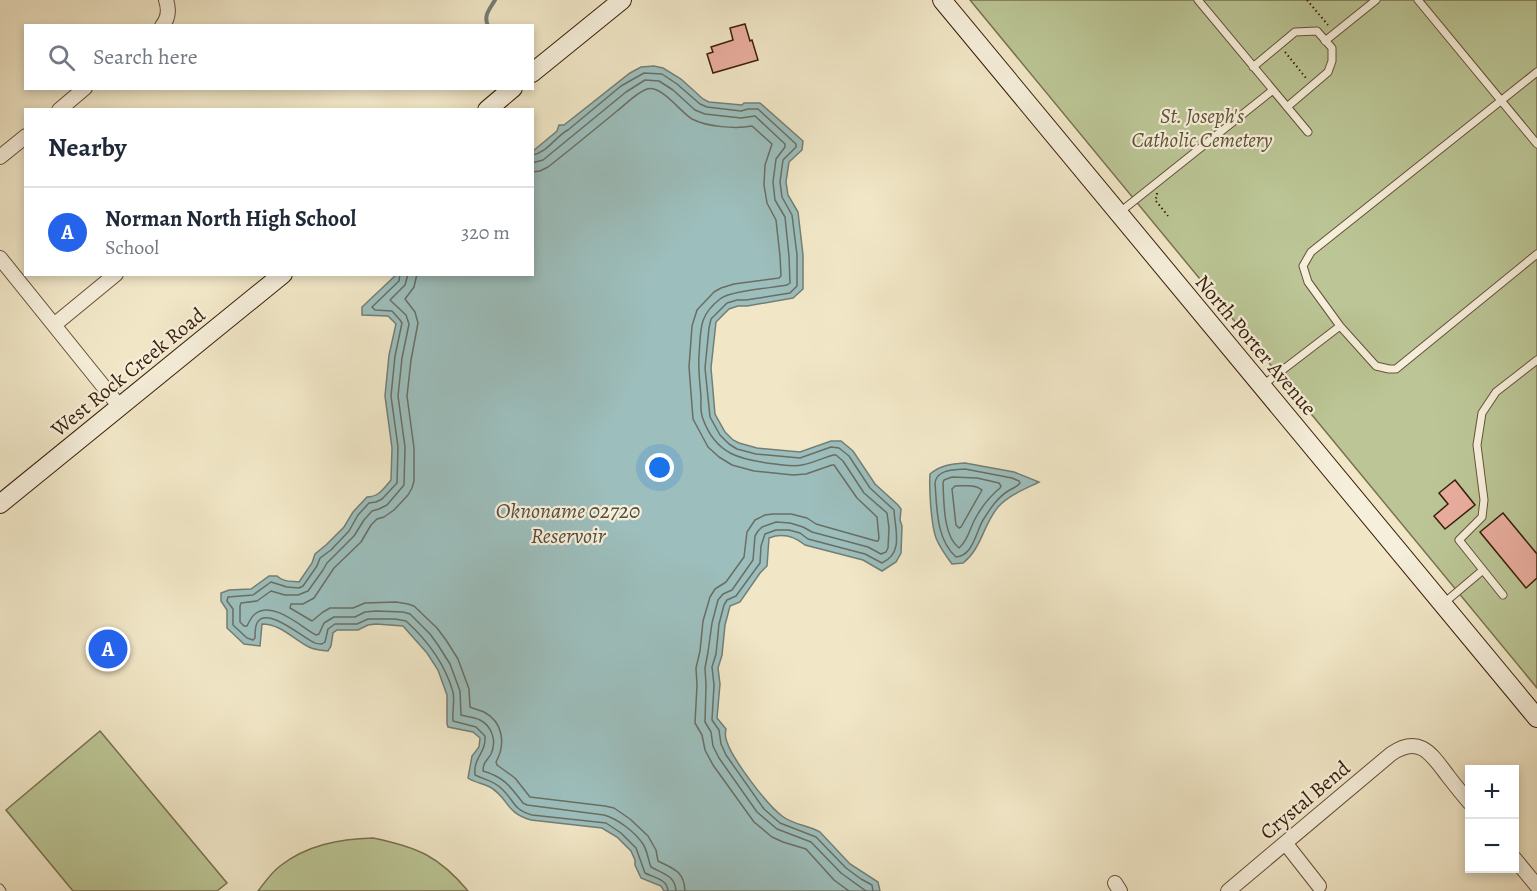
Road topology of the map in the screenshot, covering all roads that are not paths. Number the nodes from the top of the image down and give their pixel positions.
1 (166, 0) edge
2 (622, 0) edge
3 (942, 0) edge
4 (1376, 0) edge
5 (1418, 0) edge
6 (1201, 1) edge
7 (163, 24) edge
8 (1325, 41) junction
9 (1253, 67) junction
10 (534, 71) edge
11 (1537, 72) edge
12 (83, 90) edge
13 (511, 90) edge
14 (1273, 90) junction
15 (1501, 101) junction
16 (1287, 107) junction
17 (60, 108) edge
18 (489, 108) edge
19 (1308, 132) dead end
20 (24, 138) edge
21 (1537, 144) edge
22 (0, 157) edge
23 (1118, 213) junction
24 (1537, 254) edge
25 (0, 258) edge
26 (114, 276) edge
27 (281, 276) edge
28 (54, 325) junction
29 (1340, 326) junction
30 (1537, 360) edge
31 (1261, 387) junction
32 (120, 407) junction
33 (0, 504) edge
34 (1483, 570) junction
35 (1503, 595) dead end
36 (1442, 604) junction
37 (1537, 718) edge
38 (1465, 797) edge
39 (1286, 844) junction
40 (1519, 863) edge
41 (1318, 886) dead end
42 (1537, 886) edge
43 (1228, 891) edge

1 - 7 street
2 - 10 main road
3 - 23 main road, North Porter Avenue
4 - 8 lane
5 - 15 lane
6 - 9 lane
8 - 9 lane
8 - 16 lane
9 - 14 lane
11 - 15 lane
12 - 17 street
13 - 18 main road
14 - 16 lane
14 - 23 lane
15 - 21 lane
15 - 29 lane
16 - 19 lane
20 - 22 street
23 - 31 main road, North Porter Avenue
24 - 29 lane
25 - 28 street
26 - 28 street
27 - 32 main road, West Rock Creek Road
28 - 32 street
29 - 31 lane
30 - 34 lane
31 - 36 main road, North Porter Avenue
32 - 33 main road, West Rock Creek Road
34 - 35 lane
34 - 36 lane
36 - 37 main road, North Porter Avenue
38 - 39 street, Crystal Bend
39 - 41 street
39 - 43 street, Crystal Bend
40 - 42 street

